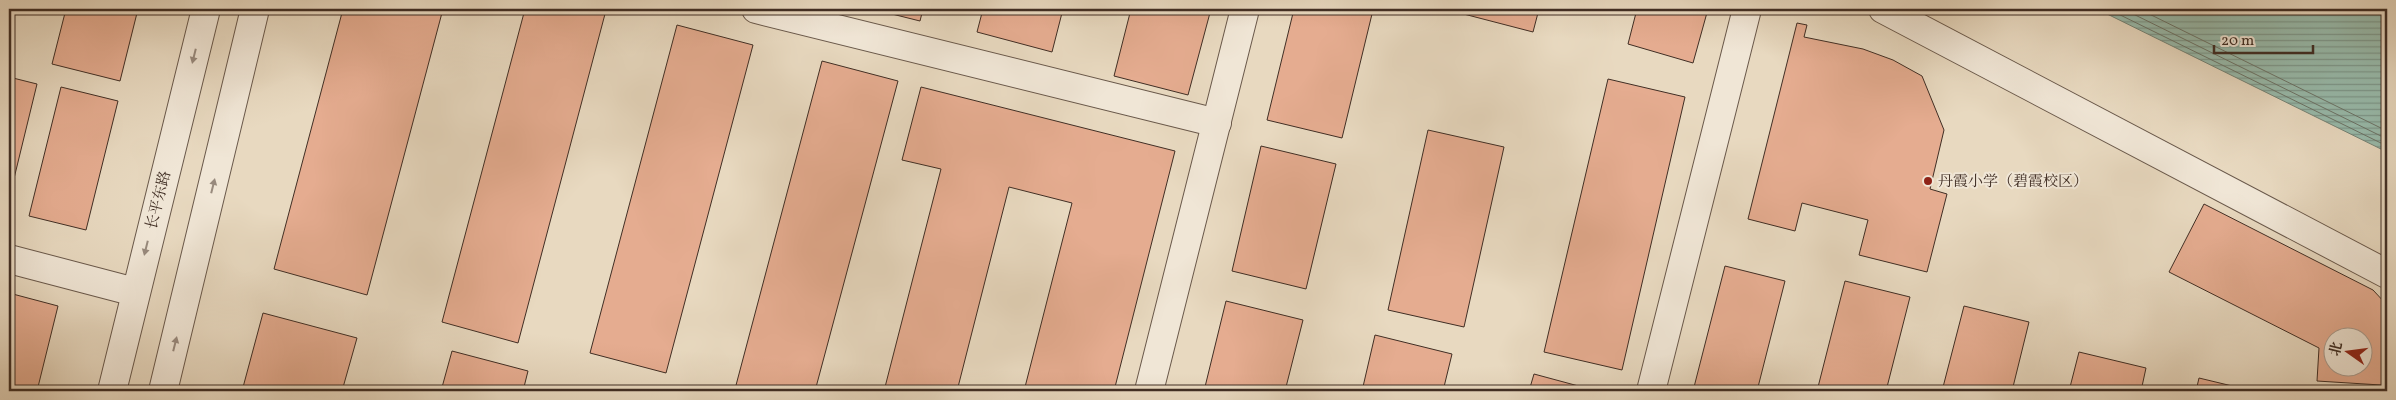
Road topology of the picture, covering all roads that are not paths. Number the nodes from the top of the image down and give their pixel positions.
1 (206, 9) edge
2 (255, 9) edge
3 (756, 9) edge
4 (1245, 9) edge
5 (1747, 9) edge
6 (1883, 9) edge
7 (1217, 123) junction
8 (9, 259) edge
9 (2387, 274) edge
10 (135, 292) junction
11 (112, 391) edge
12 (163, 391) edge
13 (1149, 391) edge
14 (1650, 391) edge

1 -> 10 street, 长平东路
12 -> 2 street
3 - 7 street
4 - 7 street
5 - 14 street
6 - 9 street
7 - 13 street
8 - 10 street
10 - 11 street, 长平东路

